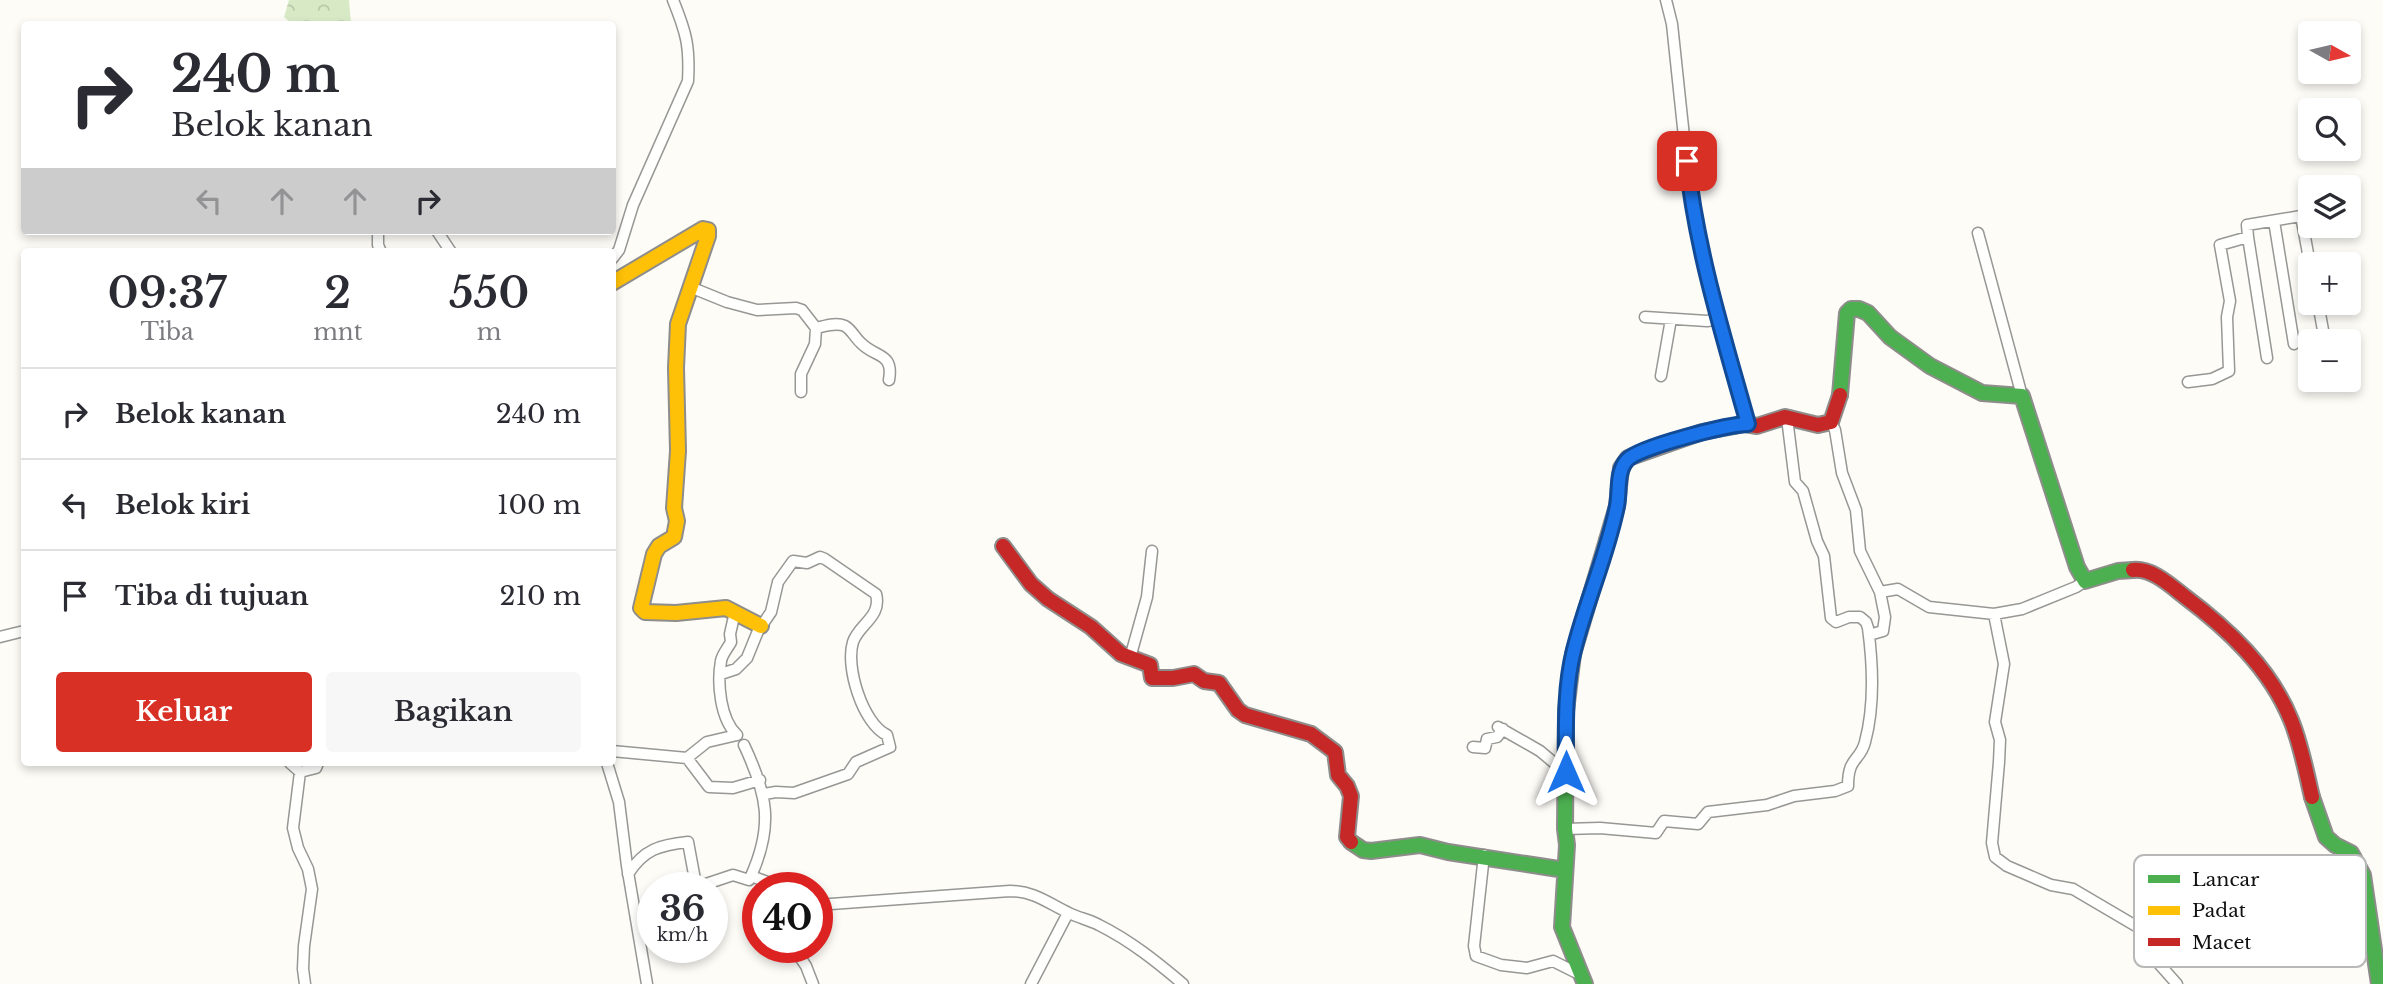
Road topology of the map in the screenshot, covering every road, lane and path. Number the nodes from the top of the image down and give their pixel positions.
1 (673, 0) edge
2 (1666, 0) edge
3 (2274, 220) junction
4 (1978, 233) dead end
5 (2248, 237) junction
6 (2308, 252) edge
7 (616, 254) edge
8 (616, 281) edge
9 (690, 287) junction
10 (1645, 317) dead end
11 (1671, 319) junction
12 (1718, 319) junction
13 (816, 328) junction
14 (2294, 344) dead end
15 (2267, 359) dead end
16 (1661, 376) dead end
17 (889, 380) dead end
18 (2188, 382) dead end
19 (801, 392) dead end
20 (2022, 396) junction
21 (1787, 418) junction
22 (1831, 422) junction
23 (1748, 424) junction
24 (1003, 546) dead end
25 (1152, 551) dead end
26 (2084, 581) junction
27 (1880, 592) junction
28 (734, 612) junction
29 (1994, 614) junction
30 (761, 626) junction
31 (21, 632) edge
32 (1869, 635) junction
33 (0, 637) edge
34 (1129, 658) junction
35 (720, 674) junction
36 (744, 745) dead end
37 (1473, 747) dead end
38 (616, 751) edge
39 (687, 758) junction
40 (293, 766) edge
41 (317, 766) edge
42 (608, 766) edge
43 (300, 772) junction
44 (1566, 772) junction
45 (760, 780) junction
46 (764, 794) junction
47 (1565, 829) junction
48 (1485, 855) junction
49 (2352, 855) edge
50 (1565, 870) junction
51 (752, 872) edge
52 (628, 874) junction
53 (742, 879) edge
54 (2366, 895) edge
55 (833, 904) edge
56 (1068, 913) junction
57 (2134, 925) edge
58 (804, 963) edge
59 (2162, 967) edge
60 (1583, 979) edge
61 (305, 984) edge
62 (647, 984) edge
63 (813, 984) edge
64 (1031, 984) edge
65 (1183, 984) edge
66 (2177, 984) edge
67 (2379, 984) edge

1 - 7 street
2 - 12 street
3 - 5 street
3 - 6 street
3 - 14 street
4 - 20 street
5 - 15 street
5 - 18 street
8 - 9 street
9 - 13 street
9 - 28 street
10 - 11 street
11 - 12 street
11 - 16 street
12 - 23 street
13 - 17 street
13 - 19 street
20 - 22 street
20 - 26 street
21 - 22 street
21 - 23 street
21 - 32 street
22 - 27 street
23 - 44 street
24 - 34 street
25 - 34 street
26 - 29 street
26 - 49 street
27 - 29 street
27 - 32 street
28 - 30 street
28 - 35 street
29 - 57 street
30 - 35 street
30 - 46 street
31 - 33 street
32 - 47 street
34 - 48 street
35 - 39 street
36 - 45 street
37 - 44 street
38 - 39 street
39 - 45 street
40 - 43 street
41 - 43 street
42 - 52 street
43 - 61 street
44 - 47 street
45 - 46 street
46 - 51 street
47 - 50 street
48 - 50 street
48 - 60 street
50 - 60 street
52 - 53 street
52 - 62 street
54 - 67 street
55 - 56 street
56 - 64 street
56 - 65 street
58 - 63 street
59 - 66 street

